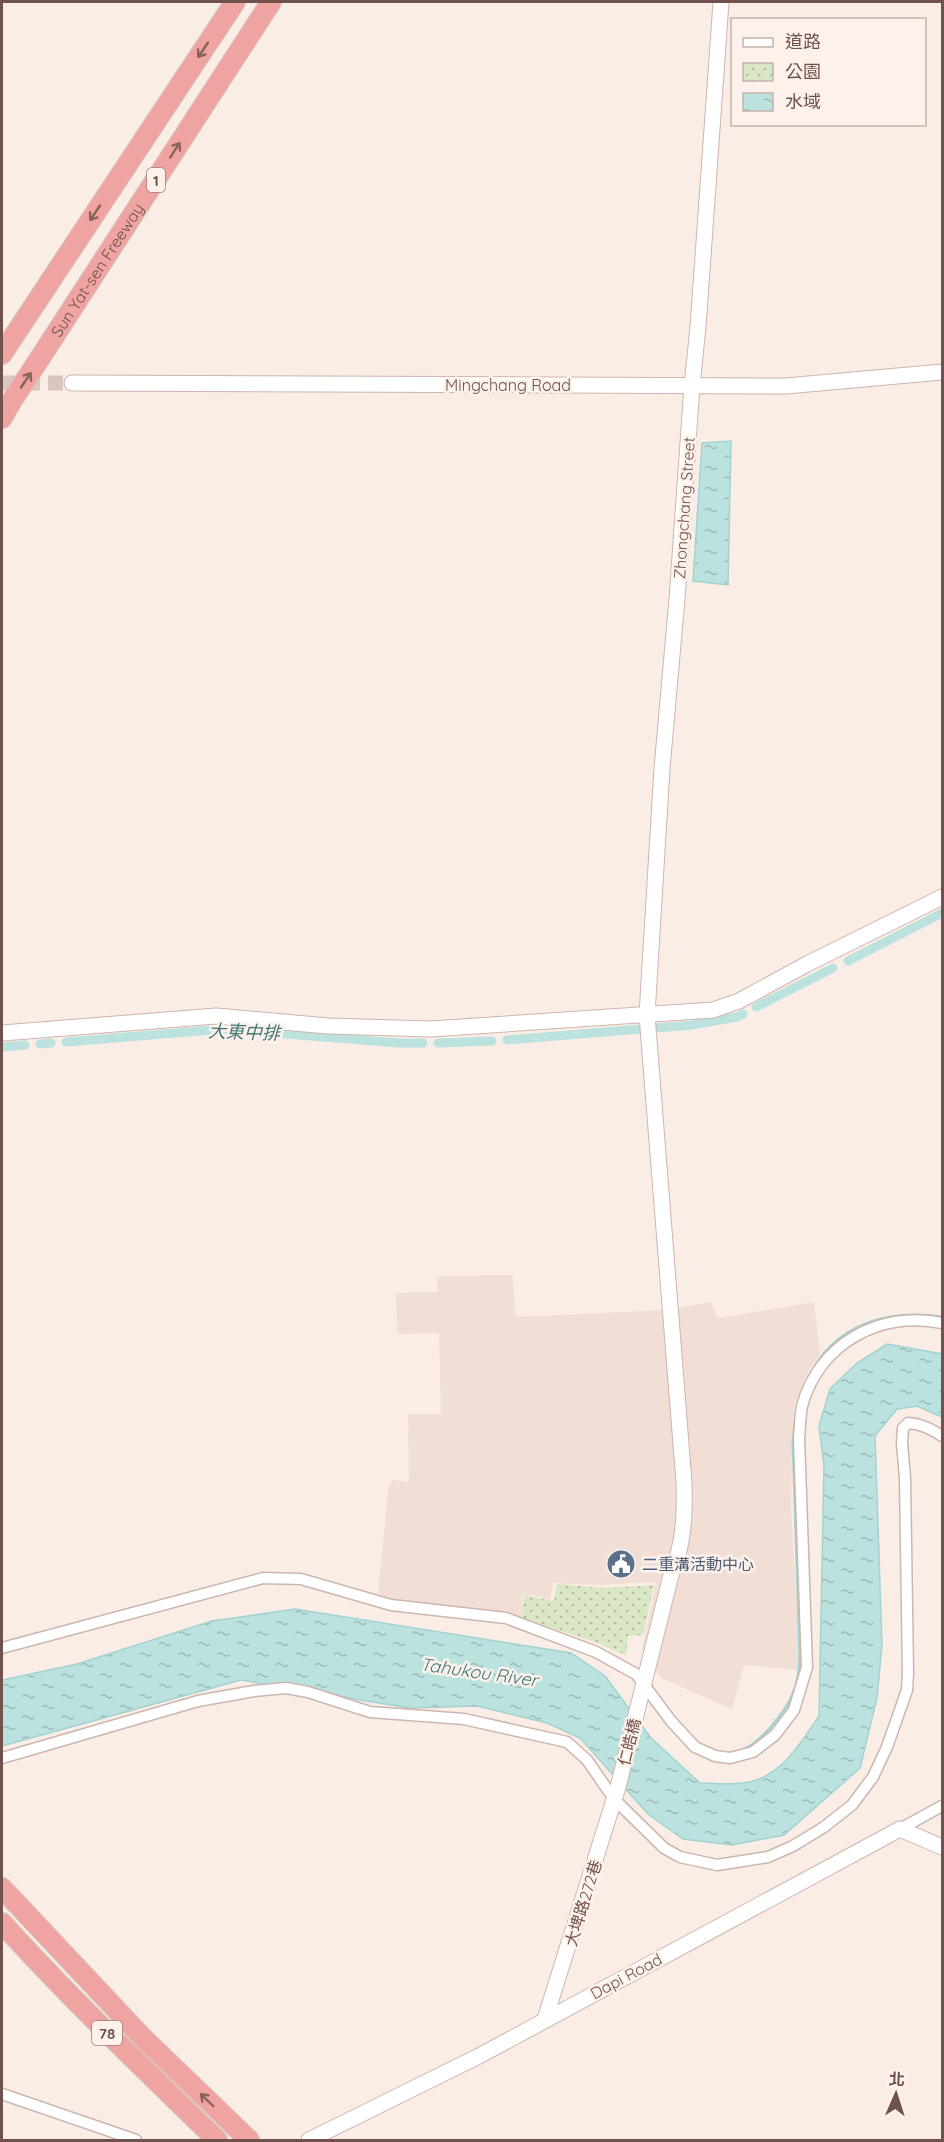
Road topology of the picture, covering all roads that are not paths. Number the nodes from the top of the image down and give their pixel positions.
1 (235, 2) edge
2 (271, 2) edge
3 (721, 2) edge
4 (2, 354) edge
5 (942, 372) edge
6 (72, 383) tunnel mouth
7 (692, 386) junction
8 (5, 413) edge
9 (942, 897) edge
10 (647, 1015) junction
11 (2, 1033) edge
12 (942, 1323) edge
13 (942, 1436) edge
14 (2, 1648) edge
15 (642, 1690) junction
16 (2, 1758) edge
17 (616, 1793) junction
18 (942, 1806) edge
19 (900, 1829) junction
20 (942, 1847) edge
21 (2, 1877) edge
22 (2, 1888) edge
23 (2, 1923) edge
24 (2, 1937) edge
25 (546, 2019) junction
26 (144, 2039) junction
27 (2, 2094) edge
28 (136, 2140) edge
29 (216, 2140) edge
30 (249, 2140) edge
31 (309, 2140) edge

1 -> 4 highway, Sun Yat-sen Freeway / 1
8 -> 2 highway, Sun Yat-sen Freeway / 1, bridge
3 - 7 street, Zhongchang Street
5 - 7 street, Mingchang Road
6 - 7 street, Mingchang Road
7 - 10 street, Zhongchang Street
9 - 10 street
10 - 11 street
10 - 15 street, Zhongchang Street
12 - 15 street
13 - 17 street
14 - 15 street
15 - 17 street, 仁皓橋
16 - 17 street
17 - 25 street, 大埤路272巷
18 - 19 street
19 - 20 street
19 - 25 street, Dapi Road
21 - 26 highway
22 - 26 highway, 78
23 - 29 highway, 78
24 - 29 highway
25 - 31 street, Dapi Road
30 -> 26 highway, 78
27 - 28 street

